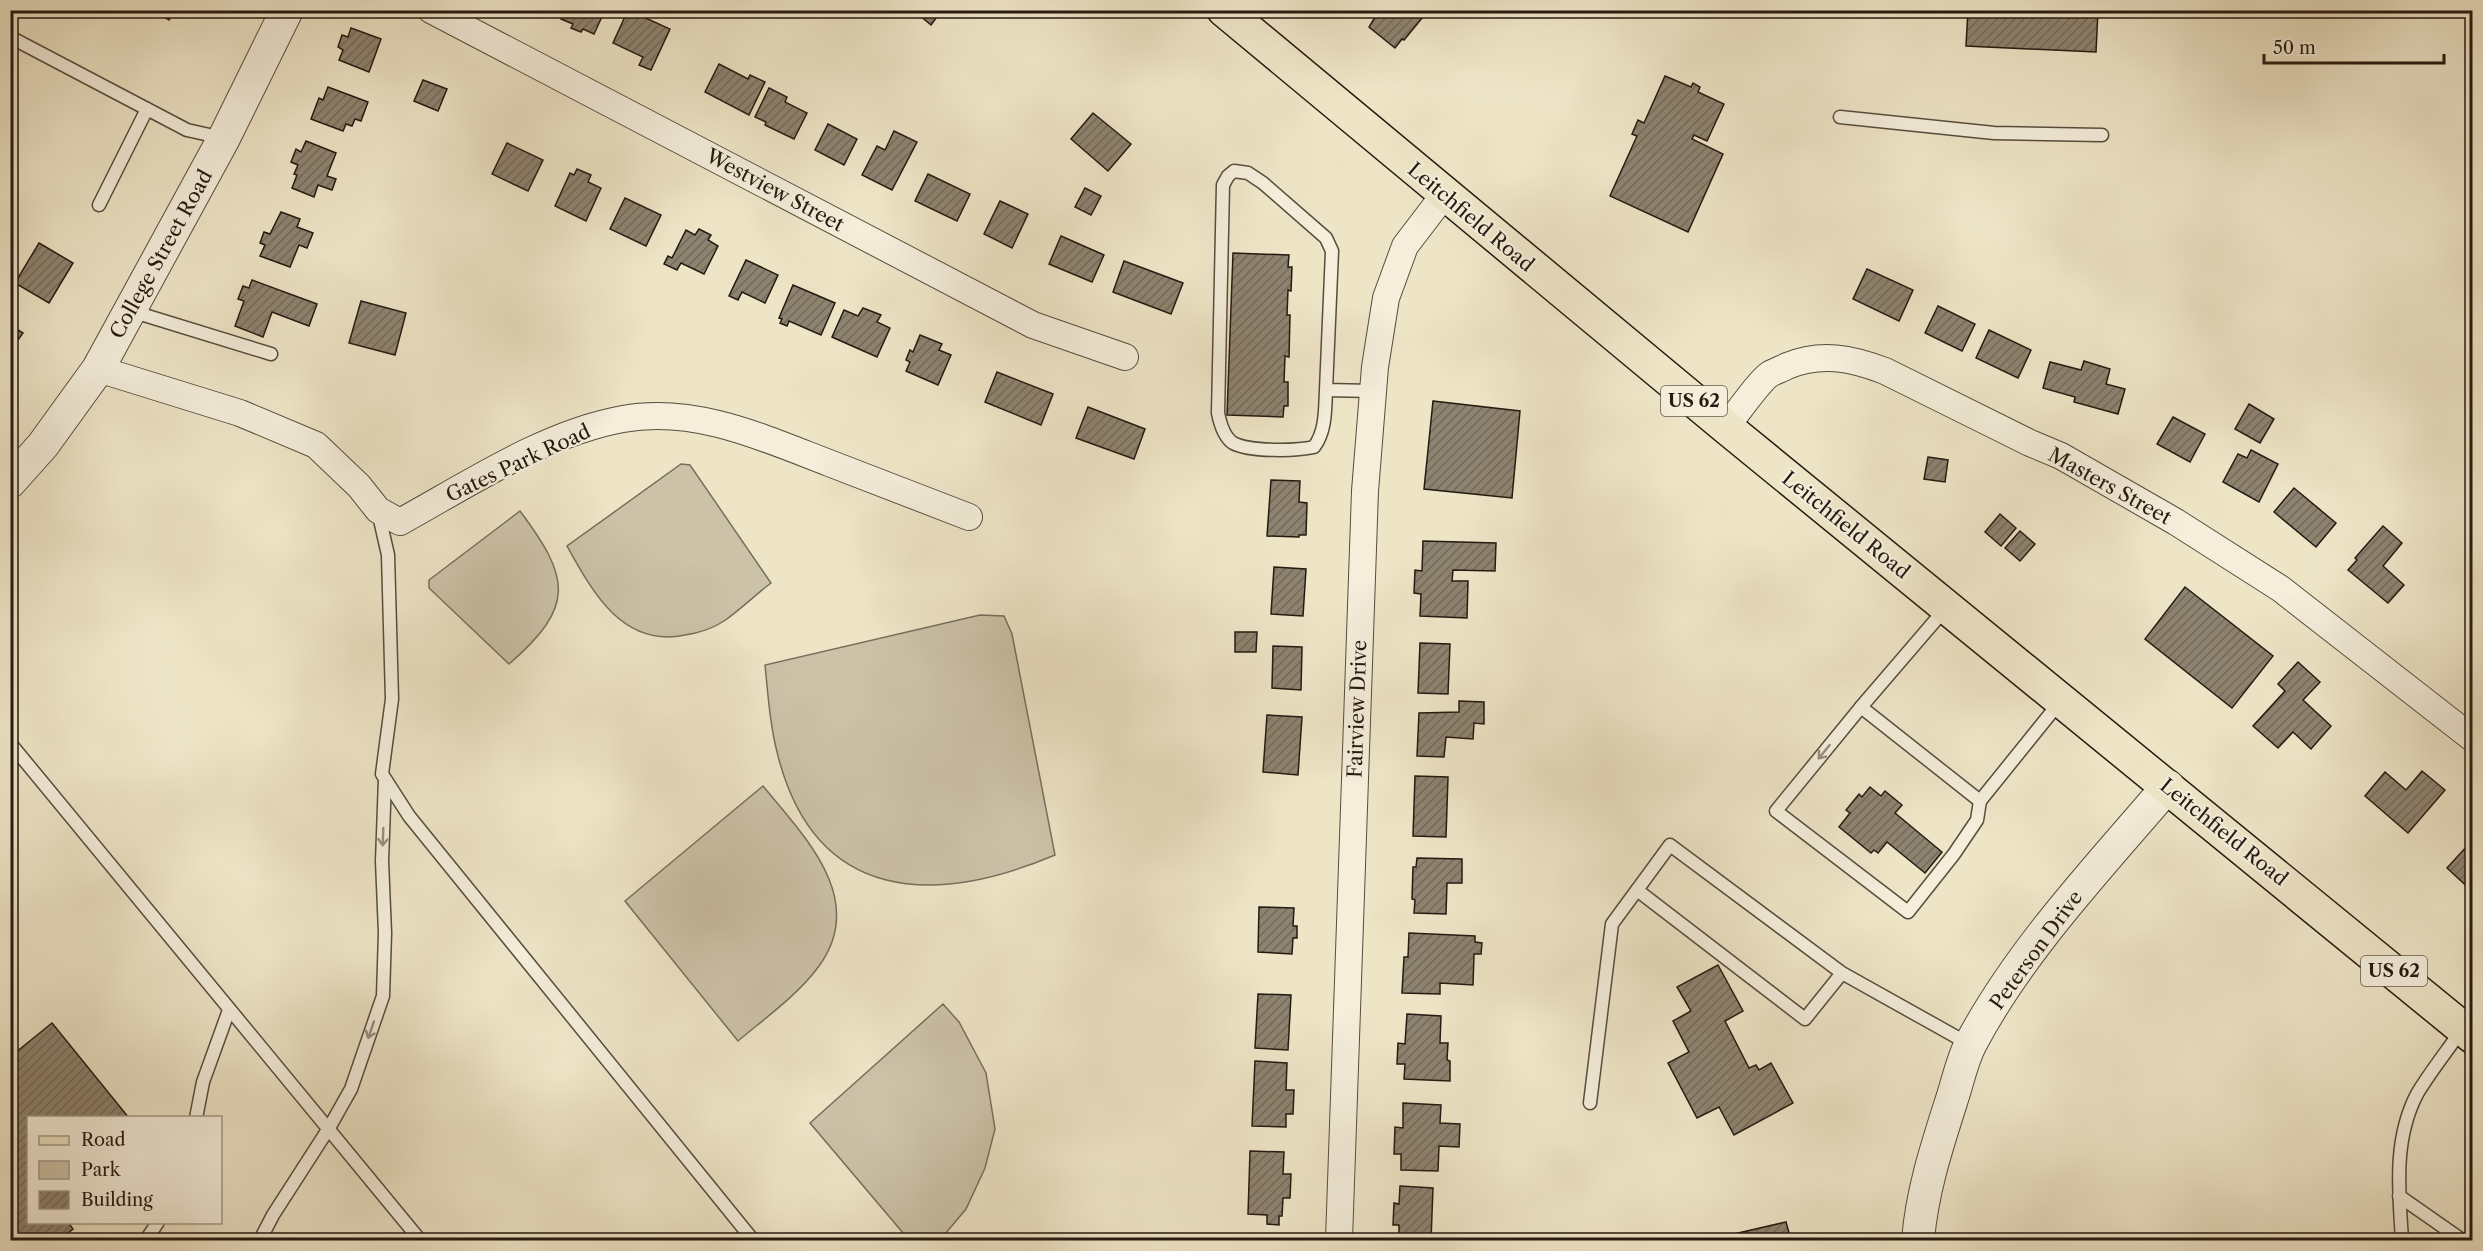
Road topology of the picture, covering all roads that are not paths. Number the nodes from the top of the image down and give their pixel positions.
1 (286, 10) edge
2 (431, 10) edge
3 (1224, 10) edge
4 (10, 37) edge
5 (147, 109) junction
6 (1840, 117) dead end
7 (2102, 135) dead end
8 (224, 138) junction
9 (1444, 195) junction
10 (99, 205) dead end
11 (130, 311) junction
12 (271, 354) dead end
13 (1125, 357) dead end
14 (98, 369) junction
15 (1326, 390) junction
16 (1373, 391) junction
17 (1726, 427) junction
18 (10, 482) edge
19 (378, 510) junction
20 (969, 517) dead end
21 (1946, 607) junction
22 (2062, 699) junction
23 (1861, 706) junction
24 (2472, 738) edge
25 (12, 750) edge
26 (385, 778) junction
27 (2168, 786) junction
28 (1980, 801) junction
29 (1637, 890) junction
30 (1842, 973) junction
31 (229, 1010) junction
32 (2468, 1032) edge
33 (1970, 1045) junction
34 (1590, 1103) dead end
35 (196, 1116) edge
36 (329, 1128) junction
37 (2399, 1196) junction
38 (157, 1224) edge
39 (146, 1240) edge
40 (260, 1240) edge
41 (420, 1240) edge
42 (753, 1240) edge
43 (1339, 1240) edge
44 (1918, 1240) edge
45 (2402, 1240) edge
46 (2462, 1240) edge

1 - 8 street, College Street Road
2 - 13 street, Westview Street
3 - 9 main road, Leitchfield Road / US 62
4 - 5 lane
5 - 8 lane
5 - 10 lane
6 - 7 lane
8 - 11 street, College Street Road
9 - 16 street, Fairview Drive
9 - 17 main road, Leitchfield Road / US 62
11 - 12 lane
11 - 14 street, College Street Road
14 - 18 street, College Street Road
14 - 19 street
15 - 15 lane
15 - 16 lane
16 - 43 street, Fairview Drive
17 - 21 main road, Leitchfield Road / US 62
17 - 24 street, Masters Street
19 - 20 street, Gates Park Road
19 - 26 lane
21 - 22 main road, Leitchfield Road / US 62
21 - 23 lane
22 - 27 main road, Leitchfield Road / US 62
22 - 28 lane
23 - 28 lane
23 -> 28 lane
25 - 31 lane
26 -> 36 lane
26 - 42 lane
27 - 32 main road, Leitchfield Road / US 62
27 - 33 street, Peterson Drive
29 - 30 lane
29 - 30 lane
29 - 34 lane
30 - 33 lane
31 - 35 lane
31 - 36 lane
32 - 37 lane
33 - 44 street, Peterson Drive
36 - 40 lane
36 - 41 lane
37 - 45 lane
37 - 46 lane
38 - 39 lane

